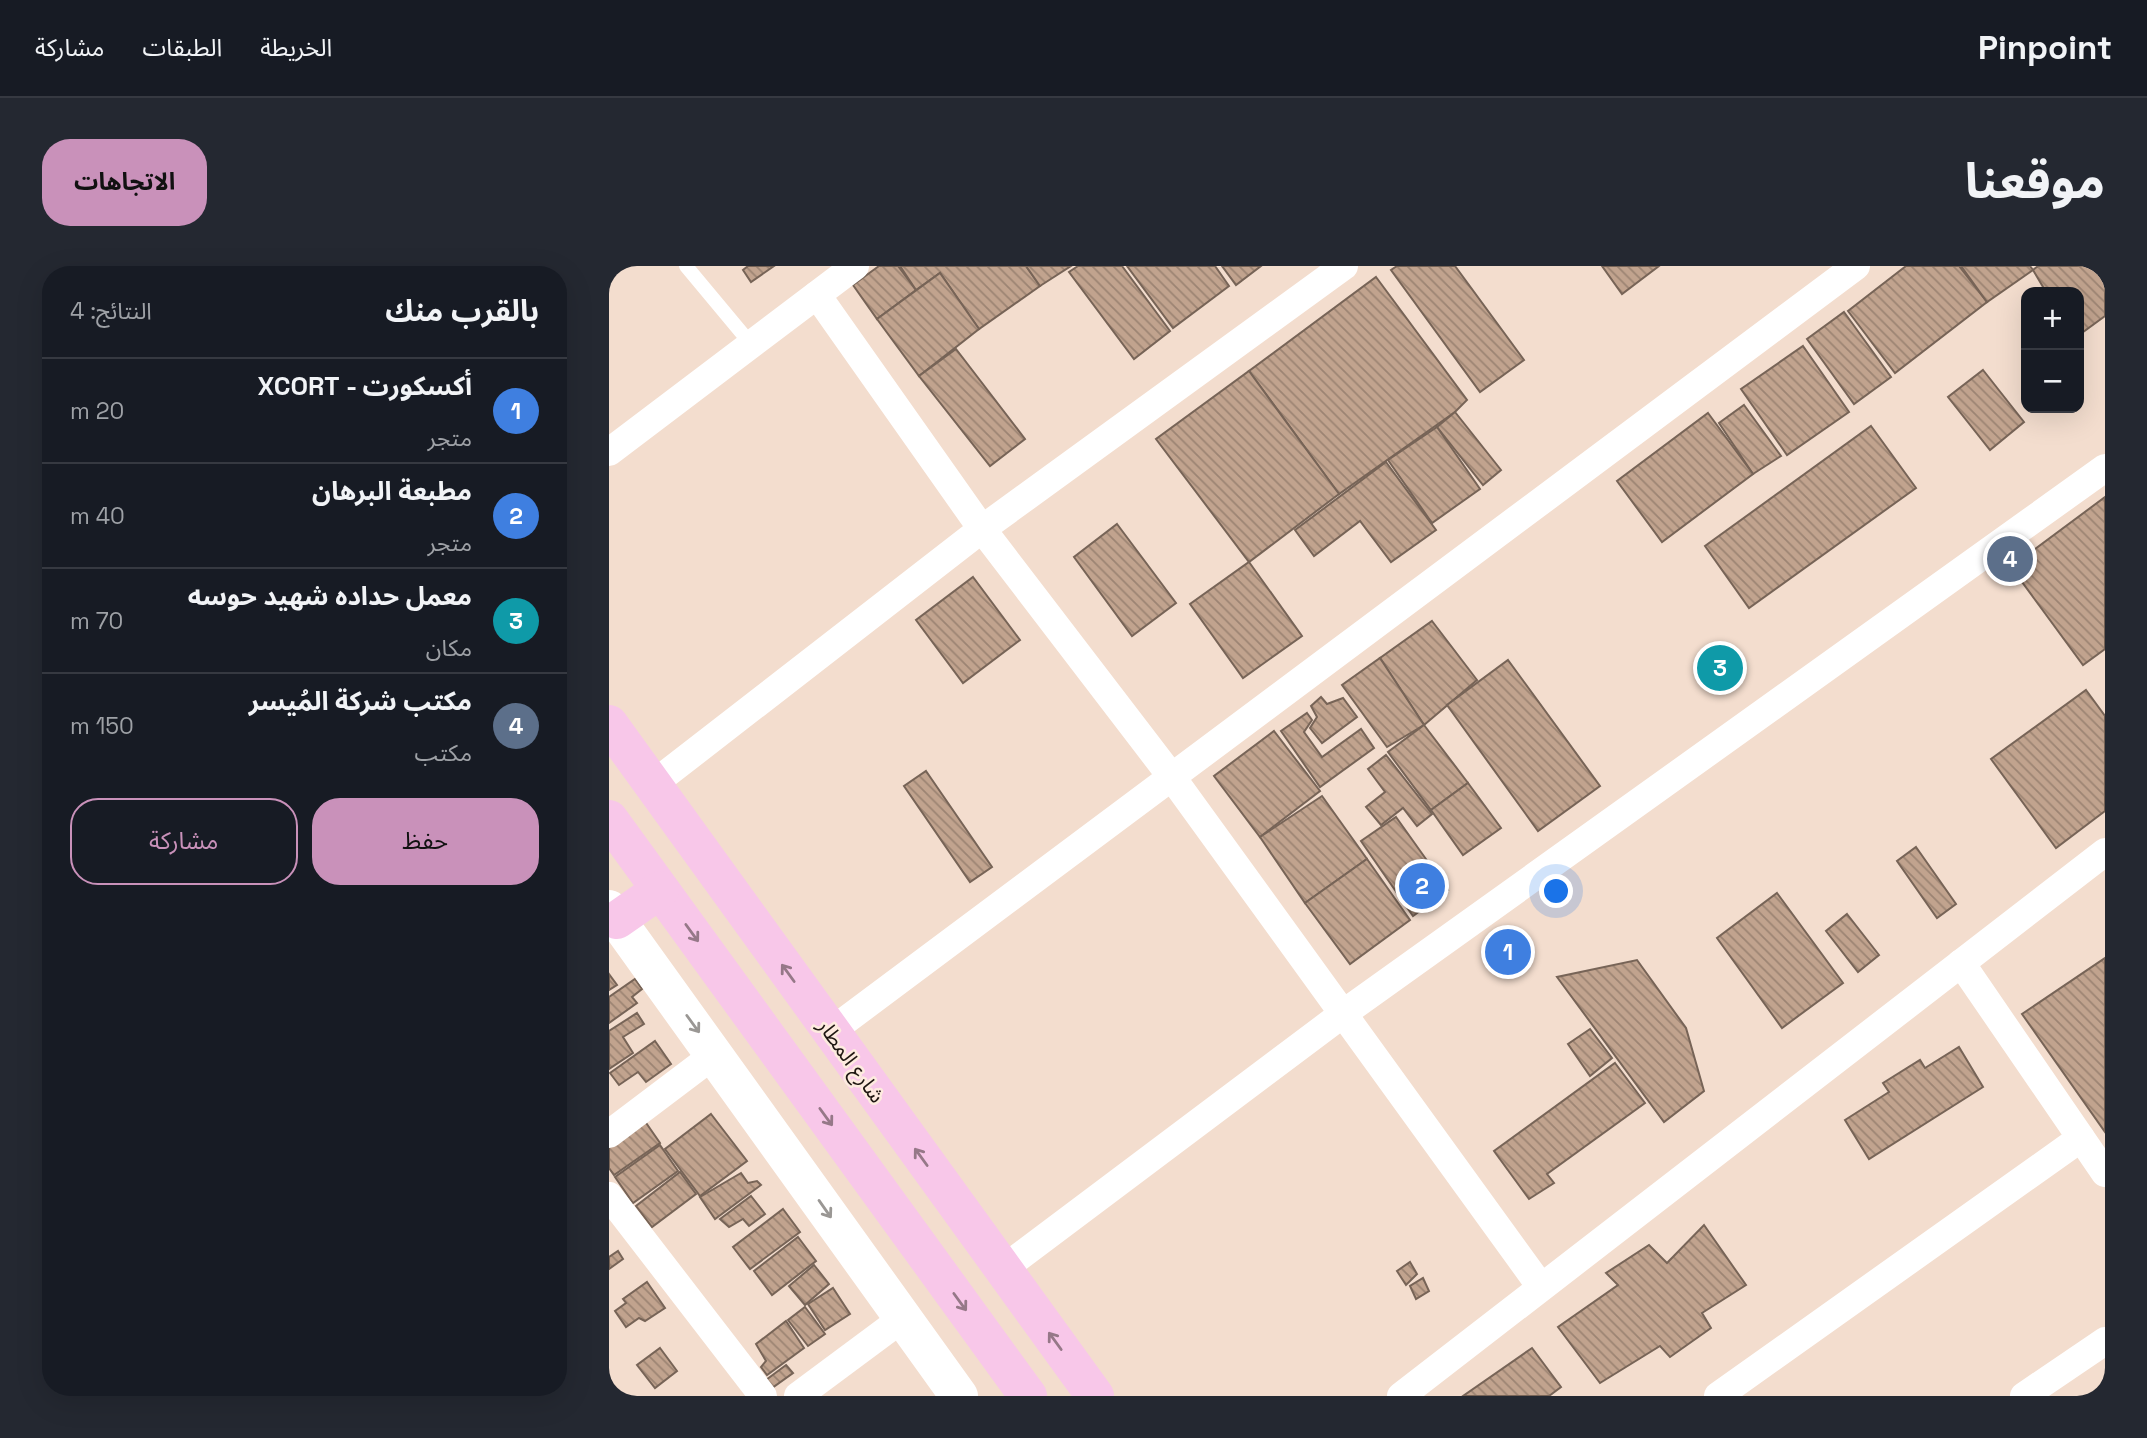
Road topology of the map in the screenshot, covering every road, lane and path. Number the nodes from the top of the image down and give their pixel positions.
1 (686, 266) edge
2 (855, 266) edge
3 (1344, 266) edge
4 (1856, 266) edge
5 (817, 295) junction
6 (751, 344) junction
7 (609, 452) edge
8 (2105, 468) edge
9 (982, 529) junction
10 (609, 724) edge
11 (1171, 776) junction
12 (652, 785) junction
13 (609, 819) edge
14 (2105, 852) edge
15 (660, 890) junction
16 (613, 915) edge
17 (1961, 963) junction
18 (1344, 1013) junction
19 (830, 1032) junction
20 (715, 1054) junction
21 (609, 1134) edge
22 (2081, 1138) junction
23 (2105, 1172) edge
24 (609, 1196) edge
25 (1003, 1269) junction
26 (1541, 1287) junction
27 (903, 1318) junction
28 (2105, 1342) edge
29 (763, 1396) edge
30 (798, 1396) edge
31 (959, 1396) edge
32 (1028, 1396) edge
33 (1095, 1396) edge
34 (1401, 1396) edge
35 (1718, 1396) edge
36 (2024, 1396) edge

1 - 6 lane
2 - 5 street
3 - 9 street
4 - 11 street
5 - 6 street
5 - 9 street
6 - 7 street
8 - 18 street
9 - 11 street
9 - 12 street
10 - 12 main road, شارع المطار
11 - 18 street
11 - 19 street
19 -> 12 main road, شارع المطار
13 - 15 main road
14 - 17 street
15 - 16 main road
15 -> 32 main road
16 -> 20 street
17 - 22 street
17 - 26 street
18 - 25 street
18 - 26 street
25 -> 19 main road, شارع المطار
20 - 21 street
20 -> 27 street
22 - 23 street
22 - 35 street
24 - 29 street
33 -> 25 main road, شارع المطار
26 - 34 street
27 - 30 street
27 - 31 street
28 - 36 street

